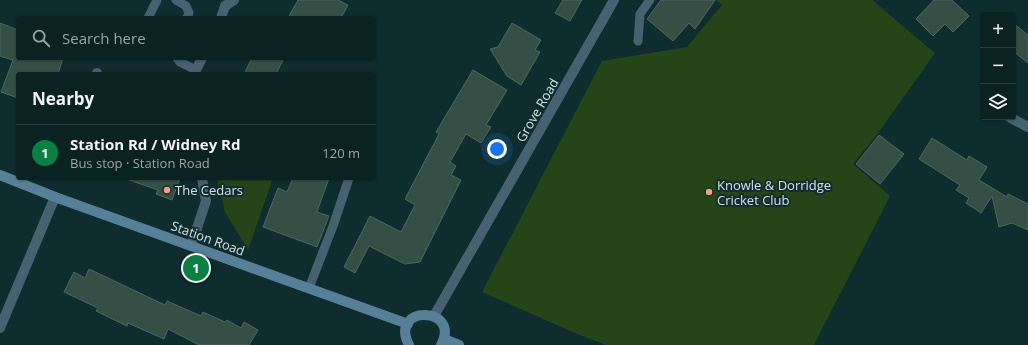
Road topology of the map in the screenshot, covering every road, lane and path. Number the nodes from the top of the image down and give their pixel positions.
1 (157, 0) edge
2 (176, 0) edge
3 (234, 0) edge
4 (614, 0) edge
5 (650, 0) edge
6 (223, 3) edge
7 (149, 16) edge
8 (188, 16) edge
9 (221, 16) edge
10 (638, 41) dead end
11 (178, 60) edge
12 (201, 60) edge
13 (195, 72) edge
14 (1015, 120) edge
15 (1028, 127) edge
16 (0, 175) edge
17 (202, 180) edge
18 (348, 180) edge
19 (55, 197) junction
20 (191, 246) junction
21 (309, 288) junction
22 (434, 316) junction
23 (408, 324) junction
24 (0, 328) edge
25 (442, 342) edge
26 (409, 345) edge
27 (459, 345) edge

1 - 7 lane
2 - 8 lane
3 - 6 street
4 - 22 street, Grove Road
5 - 10 lane
6 - 9 street
11 - 13 lane
12 - 13 street
14 - 15 street
16 - 19 main road, Station Road
17 - 20 street
18 - 21 lane
19 - 20 main road, Station Road
19 - 24 street
20 - 21 main road, Station Road
21 - 23 main road, Station Road
22 - 23 main road
22 - 25 main road
23 - 26 main road
25 - 27 main road

